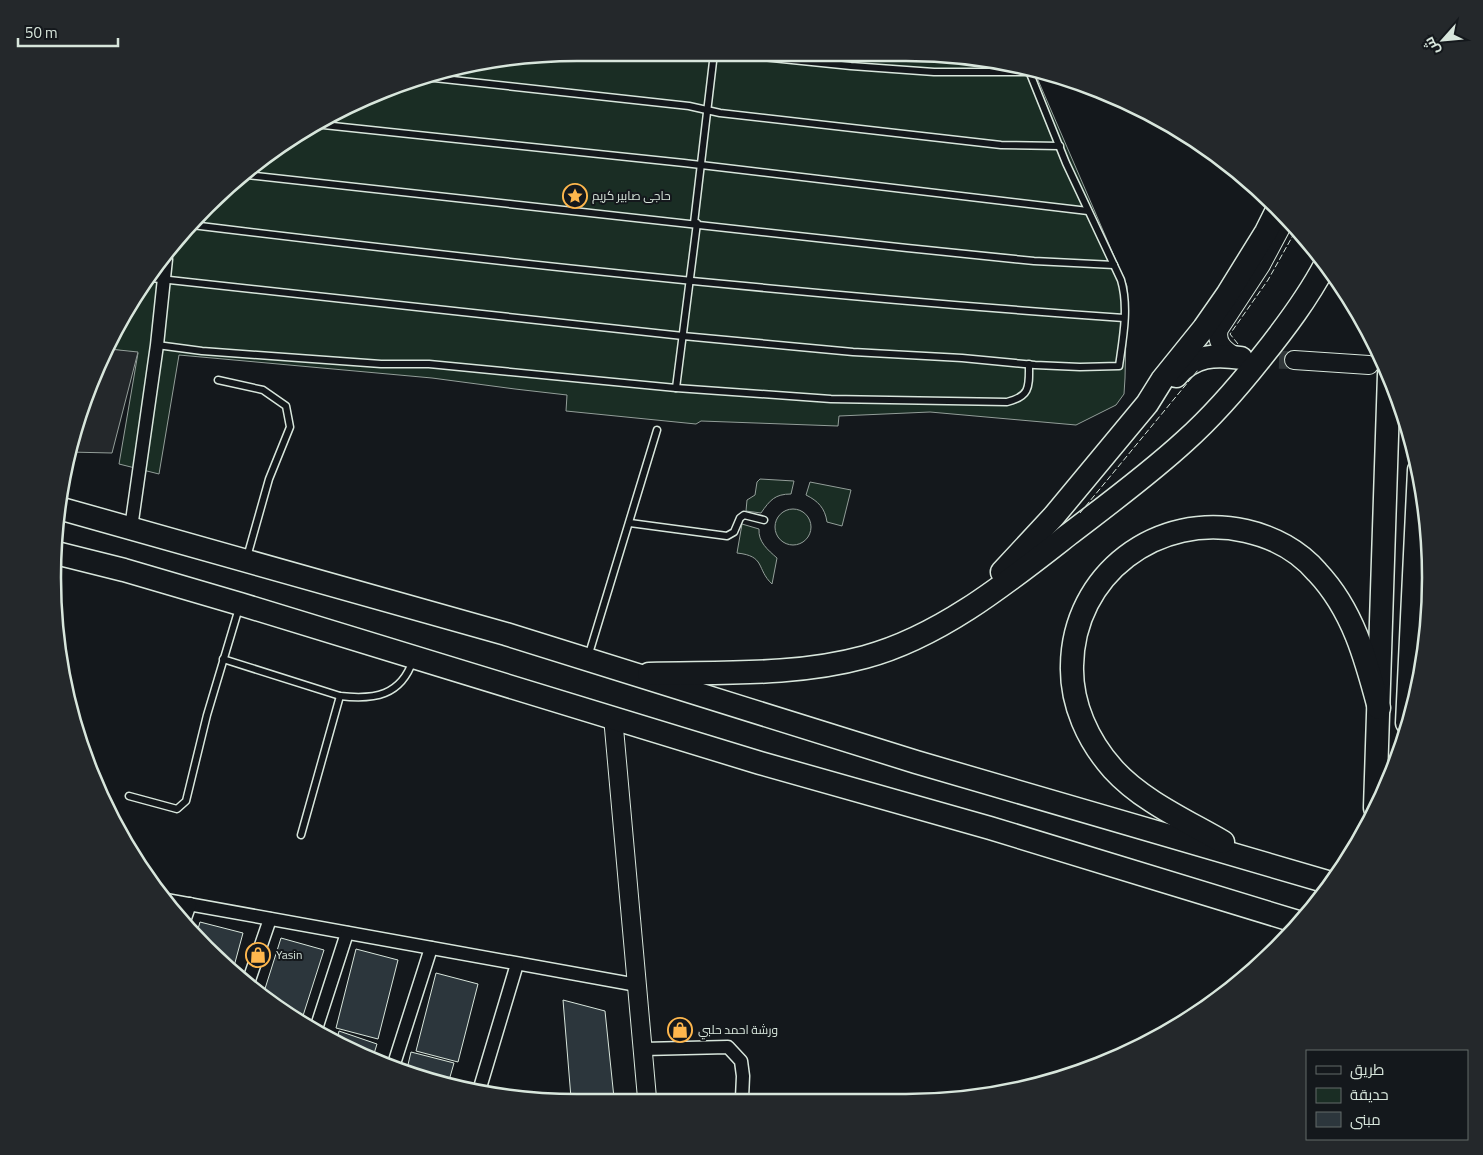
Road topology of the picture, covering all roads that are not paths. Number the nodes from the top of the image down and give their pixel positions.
1 (713, 61) edge
2 (802, 61) edge
3 (1010, 72) edge
4 (1031, 77) edge
5 (444, 79) edge
6 (707, 110) junction
7 (327, 125) edge
8 (1060, 146) junction
9 (700, 166) junction
10 (253, 176) edge
11 (1088, 212) junction
12 (1274, 216) edge
13 (695, 223) junction
14 (1283, 225) edge
15 (199, 226) edge
16 (1114, 266) junction
17 (1322, 272) edge
18 (157, 279) edge
19 (690, 280) junction
20 (1124, 318) junction
21 (683, 336) junction
22 (157, 345) junction
23 (1238, 358) joint
24 (1294, 360) tunnel mouth
25 (1029, 364) junction
26 (1369, 365) dead end
27 (218, 380) dead end
28 (676, 388) junction
29 (1388, 397) edge
30 (1147, 404) junction
31 (657, 430) dead end
32 (66, 510) edge
33 (1417, 511) edge
34 (764, 520) dead end
35 (630, 523) junction
36 (131, 528) junction
37 (62, 554) edge
38 (246, 561) junction
39 (240, 604) junction
40 (945, 622) junction
41 (414, 657) junction
42 (223, 659) junction
43 (587, 660) junction
44 (632, 675) junction
45 (1408, 693) edge
46 (340, 696) junction
47 (1379, 708) junction
48 (613, 717) junction
49 (1376, 790) edge
50 (130, 796) dead end
51 (301, 835) dead end
52 (1252, 859) junction
53 (1323, 881) edge
54 (176, 902) edge
55 (190, 904) junction
56 (186, 915) edge
57 (270, 919) junction
58 (1292, 920) edge
59 (347, 933) junction
60 (431, 948) junction
61 (517, 964) junction
62 (250, 977) edge
63 (637, 985) junction
64 (318, 1024) edge
65 (643, 1049) junction
66 (395, 1060) edge
67 (481, 1085) edge
68 (648, 1094) edge
69 (742, 1094) edge

1 - 6 lane
2 - 3 lane
4 - 8 lane
5 - 6 lane
6 - 8 lane
6 - 9 lane
7 - 9 lane
8 - 11 lane
9 - 11 lane
9 - 13 lane
10 - 13 lane
11 - 16 lane
12 - 30 highway
13 - 16 lane
13 - 19 lane
14 - 23 street
15 - 19 lane
16 - 20 lane
17 - 40 highway
18 - 21 lane
18 - 22 street
19 - 20 lane
19 - 21 lane
20 - 25 lane
21 - 25 lane
21 - 28 lane
22 - 28 lane
22 - 36 street
23 - 30 highway
24 - 26 street
25 - 28 lane
27 - 38 lane
29 - 47 highway
30 - 40 highway
31 - 35 lane
32 - 36 highway
33 - 45 highway
34 - 35 lane
35 - 43 lane
36 - 38 highway
37 - 39 highway
38 - 43 highway
39 - 41 highway
39 - 42 lane
40 - 44 highway
41 - 46 lane
41 - 48 highway
42 - 46 lane
42 - 50 lane
43 - 44 highway
44 - 52 highway
46 - 51 lane
47 - 49 highway
47 - 52 highway
48 - 58 highway
48 - 63 street
52 - 53 highway
54 - 55 street
55 - 56 street
55 - 57 street
57 - 59 street
57 - 62 street
59 - 60 street
59 - 64 street
60 - 61 street
60 - 66 street
61 - 63 street
61 - 67 street
63 - 65 street
65 - 68 street
65 - 69 street

